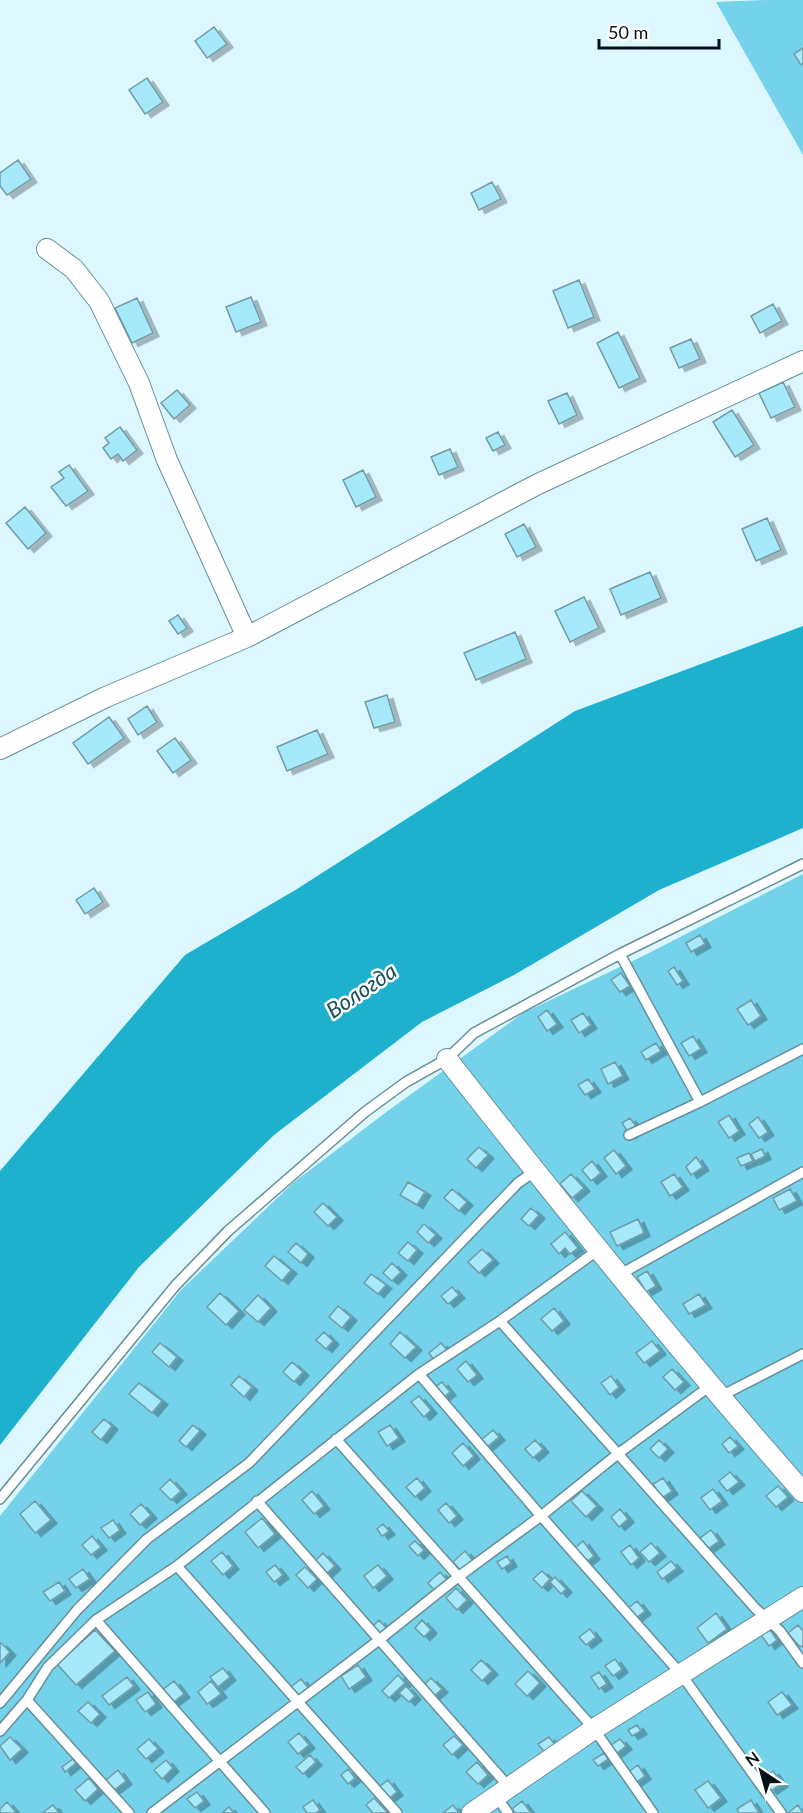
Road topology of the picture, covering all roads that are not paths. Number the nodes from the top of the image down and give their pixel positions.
1 (47, 249) dead end
2 (803, 361) edge
3 (247, 637) junction
4 (0, 749) edge
5 (803, 864) edge
6 (620, 954) junction
7 (803, 1049) edge
8 (447, 1059) junction
9 (700, 1102) junction
10 (629, 1135) dead end
11 (535, 1172) junction
12 (803, 1172) edge
13 (598, 1250) junction
14 (619, 1275) junction
15 (500, 1321) junction
16 (803, 1354) edge
17 (419, 1374) junction
18 (715, 1391) junction
19 (336, 1439) junction
20 (619, 1453) junction
21 (803, 1492) edge
22 (0, 1499) edge
23 (257, 1501) junction
24 (541, 1516) junction
25 (177, 1566) junction
26 (458, 1577) junction
27 (803, 1597) edge
28 (767, 1619) junction
29 (96, 1620) junction
30 (379, 1640) junction
31 (803, 1664) edge
32 (681, 1674) junction
33 (27, 1700) junction
34 (298, 1702) junction
35 (0, 1703) edge
36 (594, 1729) junction
37 (0, 1731) edge
38 (220, 1761) junction
39 (503, 1792) junction
40 (129, 1813) edge
41 (152, 1813) edge
42 (265, 1813) edge
43 (397, 1813) edge
44 (472, 1813) edge
45 (508, 1813) edge
46 (653, 1813) edge
47 (781, 1813) edge

1 - 3 street
2 - 3 street
3 - 4 street
5 - 6 lane
6 - 8 lane
6 - 9 lane
7 - 9 lane
8 - 11 street
8 - 22 lane
9 - 10 lane
11 - 13 street
11 - 35 lane
12 - 14 lane
13 - 14 street
13 - 15 lane
14 - 18 street
15 - 17 lane
15 - 20 lane
16 - 18 lane
17 - 19 lane
17 - 24 lane
18 - 20 lane
18 - 21 street
19 - 23 lane
19 - 26 lane
20 - 24 lane
20 - 28 lane
23 - 25 lane
23 - 30 lane
24 - 26 lane
24 - 32 lane
25 - 29 lane
25 - 34 lane
26 - 30 lane
26 - 36 lane
27 - 28 street
28 - 31 lane
28 - 32 street
29 - 33 lane
29 - 38 lane
30 - 34 lane
30 - 39 lane
32 - 36 street
32 - 47 lane
33 - 37 lane
33 - 40 lane
34 - 38 lane
34 - 43 lane
36 - 39 street
36 - 46 lane
38 - 41 lane
38 - 42 lane
39 - 44 street
39 - 45 lane

